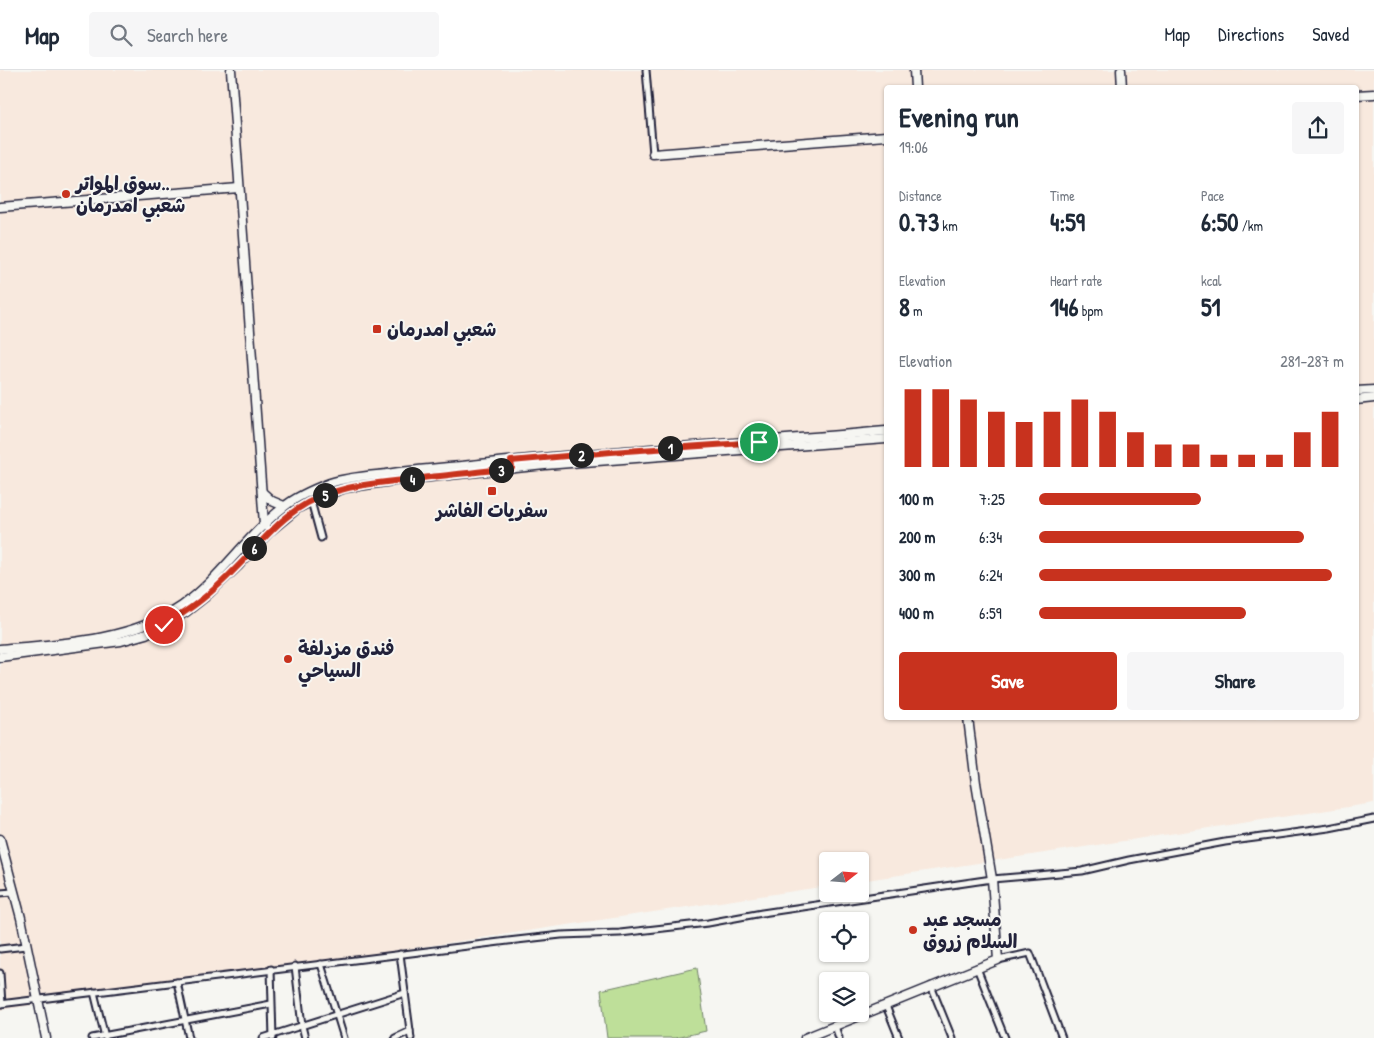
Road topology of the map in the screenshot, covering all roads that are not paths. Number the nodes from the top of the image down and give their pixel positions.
1 (231, 70) edge
2 (646, 70) edge
3 (914, 70) edge
4 (1121, 70) edge
5 (915, 85) edge
6 (1122, 85) edge
7 (1374, 94) edge
8 (1359, 95) edge
9 (884, 136) edge
10 (653, 154) joint
11 (239, 188) junction
12 (0, 207) edge
13 (1374, 390) edge
14 (1359, 391) edge
15 (1374, 398) edge
16 (1359, 400) edge
17 (884, 432) edge
18 (884, 439) edge
19 (812, 442) junction
20 (511, 465) junction
21 (262, 492) junction
22 (311, 501) junction
23 (284, 506) junction
24 (264, 524) junction
25 (269, 532) junction
26 (321, 538) dead end
27 (87, 642) junction
28 (0, 649) edge
29 (0, 657) edge
30 (968, 720) edge
31 (1374, 819) edge
32 (0, 839) edge
33 (992, 879) junction
34 (13, 892) junction
35 (0, 893) edge
36 (26, 946) junction
37 (0, 949) edge
38 (400, 954) junction
39 (998, 960) junction
40 (321, 964) junction
41 (295, 966) junction
42 (977, 968) junction
43 (271, 969) junction
44 (0, 973) edge
45 (176, 982) junction
46 (931, 986) junction
47 (94, 992) junction
48 (405, 993) junction
49 (37, 999) junction
50 (1, 1004) edge
51 (271, 1004) junction
52 (886, 1006) junction
53 (336, 1014) junction
54 (185, 1020) junction
55 (302, 1026) junction
56 (834, 1026) junction
57 (410, 1031) junction
58 (105, 1037) edge
59 (273, 1037) edge
60 (46, 1038) edge
61 (92, 1038) edge
62 (190, 1038) edge
63 (263, 1038) edge
64 (305, 1038) edge
65 (344, 1038) edge
66 (395, 1038) edge
67 (412, 1038) edge
68 (805, 1038) edge
69 (839, 1038) edge
70 (899, 1038) edge
71 (952, 1038) edge
72 (1005, 1038) edge
73 (1062, 1038) edge

1 - 11 street
2 - 10 street
3 - 5 street
4 - 6 street
7 - 8 street
9 - 10 street
11 - 12 street
11 - 21 street
13 - 14 street
15 - 16 street
17 - 19 street
18 - 19 street
19 - 20 street
20 - 22 street
20 - 23 street
21 - 23 street
21 - 24 street
22 - 25 street
22 - 26 street
23 - 24 street
24 - 25 street
24 - 27 street
25 - 27 street
27 - 28 street
27 - 29 street
30 - 33 street
31 - 33 street
32 - 34 street
33 - 38 street
33 - 39 street
34 - 35 street
34 - 36 street
36 - 37 street
36 - 49 street
38 - 40 street
38 - 48 street
39 - 42 street
39 - 73 street
40 - 41 street
40 - 53 street
41 - 43 street
41 - 55 street
42 - 46 street
42 - 72 street
43 - 45 street
43 - 51 street
44 - 50 street
45 - 47 street
45 - 54 street
46 - 52 street
46 - 71 street
47 - 49 street
47 - 58 street
48 - 53 street
48 - 57 street
49 - 50 street
49 - 60 street
51 - 54 street
51 - 59 street
52 - 56 street
52 - 70 street
53 - 55 street
53 - 65 street
54 - 58 street
54 - 62 street
55 - 59 street
55 - 64 street
56 - 68 street
56 - 69 street
57 - 66 street
57 - 67 street
58 - 61 street
59 - 63 street

